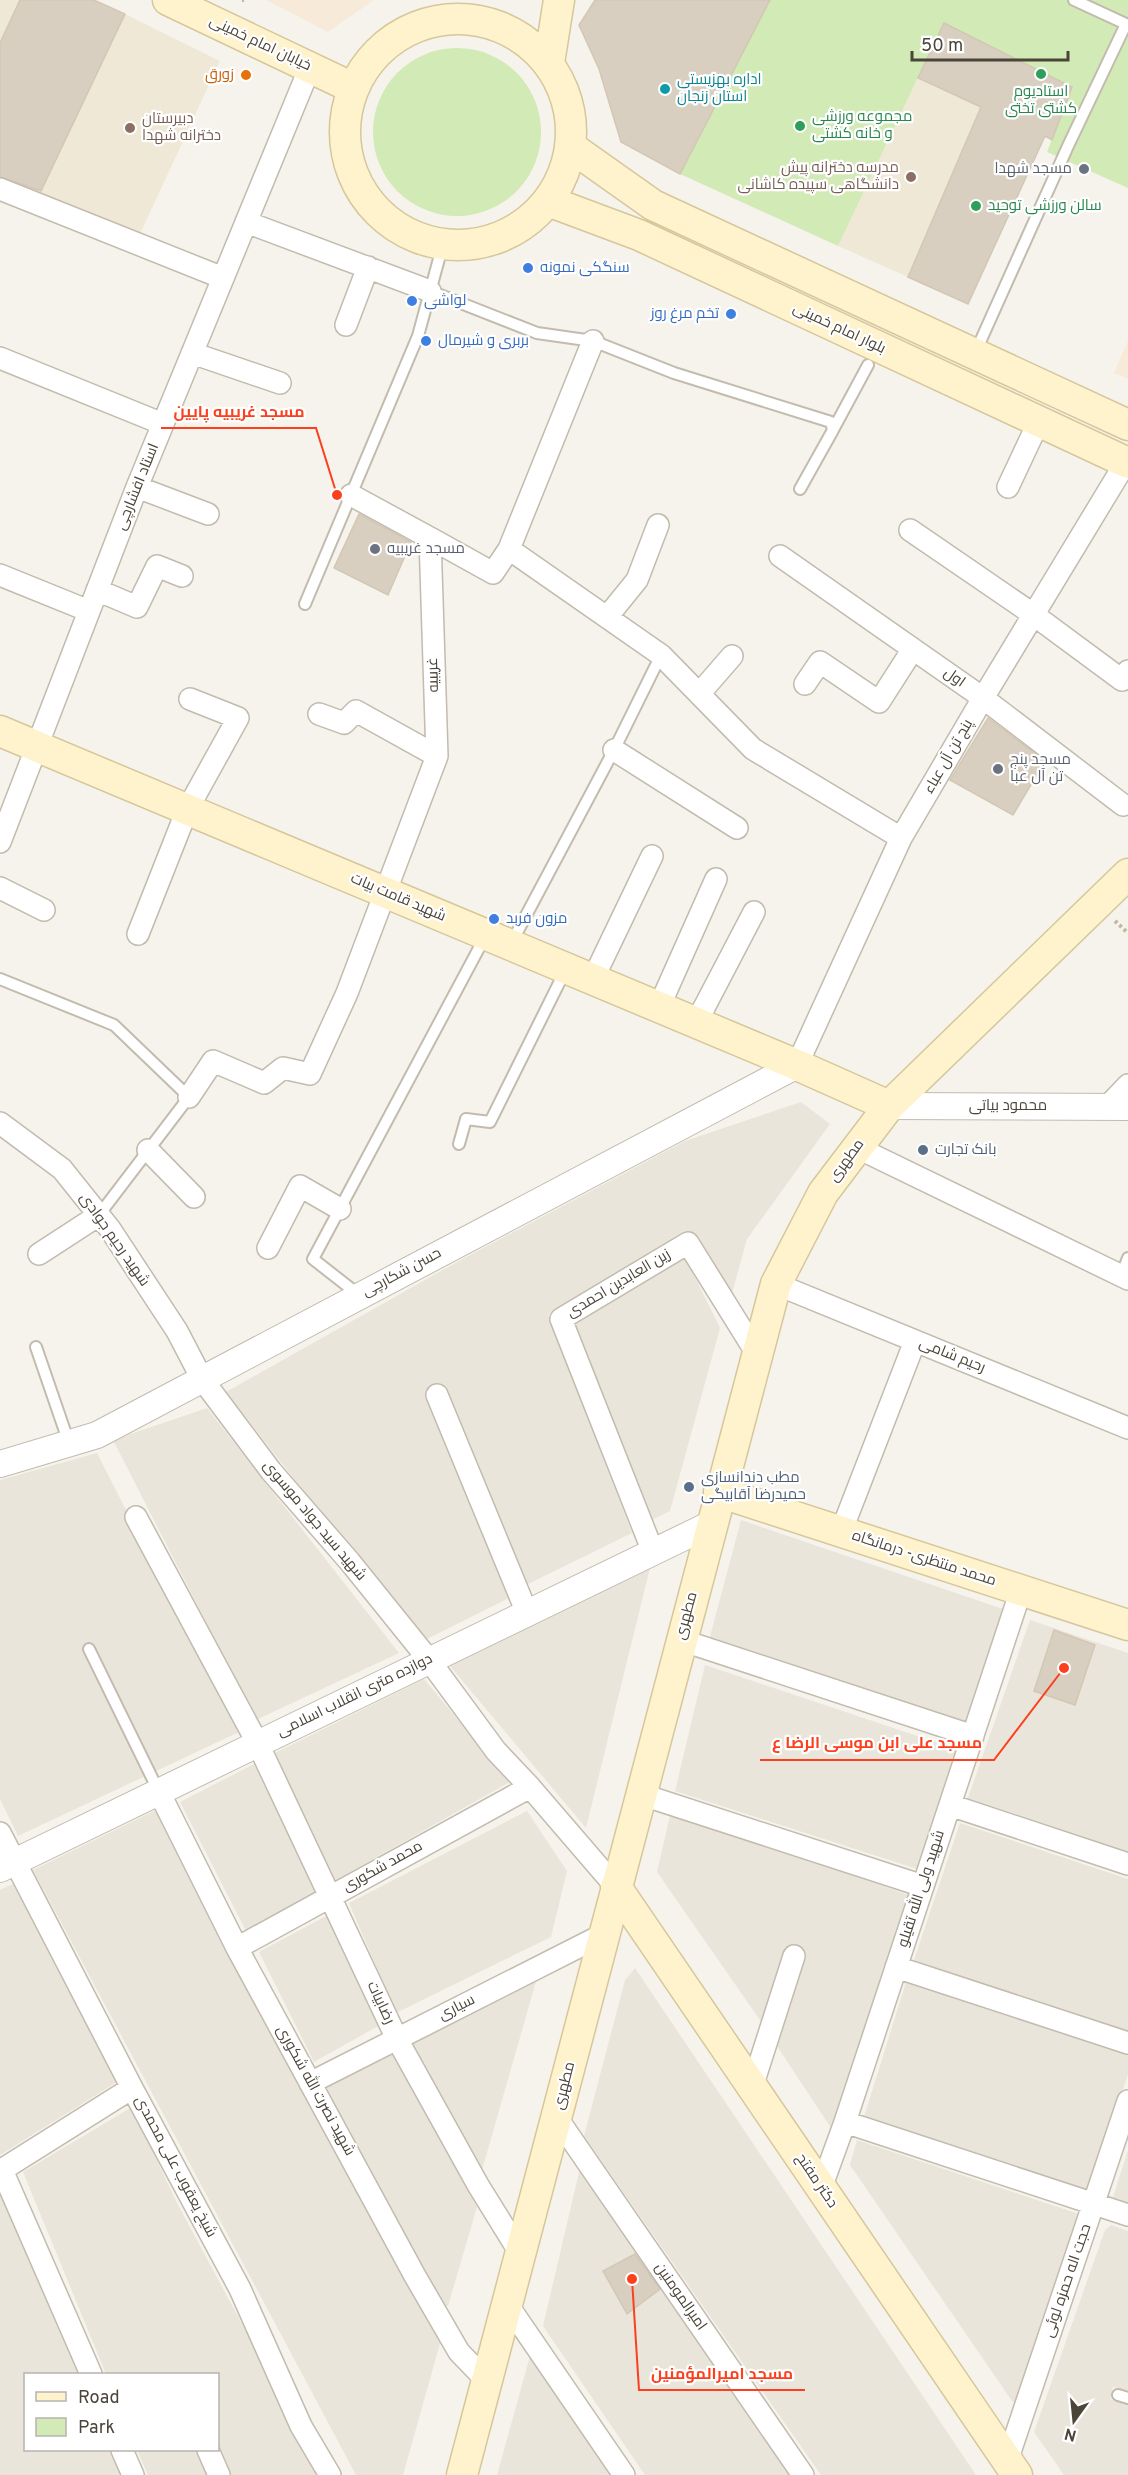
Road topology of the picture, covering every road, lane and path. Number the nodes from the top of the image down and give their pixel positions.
1 (168, 0) edge
2 (499, 0) edge
3 (550, 0) edge
4 (1074, 0) edge
5 (473, 20) junction
6 (549, 63) junction
7 (310, 67) junction
8 (353, 88) junction
9 (571, 147) junction
10 (0, 189) edge
11 (548, 201) junction
12 (246, 222) junction
13 (443, 244) junction
14 (368, 267) junction
15 (223, 278) junction
16 (430, 291) junction
17 (346, 325) dead end
18 (593, 341) junction
19 (192, 354) junction
20 (975, 354) junction
21 (0, 358) edge
22 (868, 365) dead end
23 (280, 383) dead end
24 (1039, 421) junction
25 (163, 424) junction
26 (1128, 425) edge
27 (833, 430) junction
28 (1127, 462) edge
29 (137, 487) junction
30 (1008, 487) dead end
31 (800, 489) dead end
32 (351, 495) junction
33 (208, 514) dead end
34 (658, 525) dead end
35 (910, 530) dead end
36 (430, 538) junction
37 (510, 549) junction
38 (780, 556) dead end
39 (0, 575) edge
40 (182, 576) dead end
41 (97, 590) junction
42 (305, 604) dead end
43 (89, 610) junction
44 (1034, 615) junction
45 (607, 617) junction
46 (913, 649) junction
47 (661, 655) junction
48 (732, 656) dead end
49 (1128, 671) edge
50 (805, 684) dead end
51 (699, 694) junction
52 (983, 698) junction
53 (190, 699) dead end
54 (319, 714) dead end
55 (0, 731) edge
56 (36, 746) junction
57 (614, 750) junction
58 (437, 756) junction
59 (1123, 806) dead end
60 (187, 810) junction
61 (737, 828) dead end
62 (901, 838) junction
63 (0, 842) edge
64 (652, 856) dead end
65 (1128, 874) edge
66 (716, 879) dead end
67 (0, 888) edge
68 (386, 893) junction
69 (44, 910) dead end
70 (754, 912) dead end
71 (138, 934) dead end
72 (498, 940) junction
73 (580, 974) junction
74 (0, 978) edge
75 (659, 1007) junction
76 (696, 1023) junction
77 (796, 1065) junction
78 (1128, 1084) edge
79 (189, 1097) junction
80 (889, 1107) junction
81 (1118, 1107) edge
82 (0, 1123) edge
83 (459, 1144) dead end
84 (856, 1147) junction
85 (148, 1150) junction
86 (194, 1197) dead end
87 (340, 1209) junction
88 (99, 1215) junction
89 (268, 1248) dead end
90 (39, 1254) dead end
91 (1126, 1271) edge
92 (776, 1284) junction
93 (359, 1295) junction
94 (915, 1341) junction
95 (36, 1347) dead end
96 (757, 1354) junction
97 (202, 1379) junction
98 (437, 1395) dead end
99 (1128, 1428) edge
100 (69, 1444) junction
101 (0, 1464) edge
102 (719, 1492) junction
103 (136, 1518) dead end
104 (711, 1524) junction
105 (841, 1532) junction
106 (653, 1552) junction
107 (1021, 1590) junction
108 (526, 1613) junction
109 (1128, 1625) edge
110 (681, 1640) junction
111 (89, 1649) dead end
112 (429, 1660) junction
113 (973, 1736) junction
114 (258, 1744) junction
115 (530, 1787) junction
116 (159, 1792) junction
117 (640, 1794) junction
118 (950, 1805) junction
119 (0, 1833) edge
120 (1128, 1864) edge
121 (7, 1865) edge
122 (923, 1886) junction
123 (616, 1887) junction
124 (330, 1897) junction
125 (604, 1934) junction
126 (237, 1948) junction
127 (794, 1956) dead end
128 (896, 1967) junction
129 (397, 2039) junction
130 (1128, 2043) edge
131 (310, 2083) junction
132 (752, 2087) junction
133 (132, 2088) junction
134 (1128, 2101) edge
135 (557, 2118) junction
136 (845, 2122) junction
137 (1, 2170) edge
138 (821, 2188) junction
139 (1093, 2204) junction
140 (1128, 2216) edge
141 (520, 2253) junction
142 (507, 2304) junction
143 (91, 2373) edge
144 (487, 2381) junction
145 (122, 2451) edge
146 (208, 2451) edge
147 (1012, 2468) edge
148 (469, 2470) edge
149 (133, 2475) edge
150 (219, 2475) edge
151 (330, 2475) edge
152 (624, 2475) edge
153 (803, 2475) edge

1 - 7 main road, خیابان امام خمینی
2 - 5 main road
3 - 6 main road
4 - 20 lane
5 - 6 main road
5 - 8 main road
6 - 9 main road
7 - 8 main road, خیابان امام خمینی
7 - 12 street, استاد افشارچی
8 - 13 main road
9 - 11 main road
9 - 20 main road
10 - 15 street
11 - 13 main road
11 - 24 main road, بلوار امام خمینی
12 - 14 street
12 - 15 street, استاد افشارچی
13 - 16 lane
14 - 16 street
14 - 17 street
15 - 19 street, استاد افشارچی
16 - 18 lane
16 - 32 lane
18 - 27 lane
18 - 37 street
19 - 23 street
19 - 25 street, استاد افشارچی
20 - 26 main road
21 - 25 street
22 - 27 lane
24 - 28 main road, بلوار امام خمینی
24 - 30 street
25 - 29 street, استاد افشارچی
27 - 31 lane
28 - 44 street, پنج تن آل عباء
29 - 33 street
29 - 41 street, استاد افشارچی
32 - 36 street
32 - 42 lane
34 - 45 street
35 - 44 street
36 - 37 street
36 - 58 street, غریبیه
37 - 45 street
38 - 46 street, اول
39 - 43 street
40 - 41 street
41 - 43 street, استاد افشارچی
43 - 56 street, استاد افشارچی
44 - 49 street
44 - 52 street, پنج تن آل عباء
45 - 47 street
46 - 50 street
46 - 52 street, اول
47 - 51 street
47 - 57 lane
48 - 51 street
51 - 62 street
52 - 59 street, اول
52 - 62 street, پنج تن آل عباء
53 - 60 street
54 - 58 street
55 - 56 main road, شهید قامت بیات
56 - 60 main road, شهید قامت بیات
56 - 63 street, استاد افشارچی
57 - 61 street
57 - 72 lane
58 - 68 street, غریبیه
60 - 68 main road, شهید قامت بیات
60 - 71 street
62 - 77 street, پنج تن آل عباء
64 - 73 street
65 - 80 main road, مطهری
66 - 75 street
67 - 69 street
68 - 72 main road, شهید قامت بیات
68 - 79 street, غریبیه
70 - 76 street
72 - 73 main road, شهید قامت بیات
72 - 87 lane
73 - 75 main road, شهید قامت بیات
73 - 83 lane
74 - 79 lane
75 - 76 main road, شهید قامت بیات
76 - 77 main road, شهید قامت بیات
77 - 80 main road, شهید قامت بیات
77 - 93 street, حسن شکارچی
78 - 81 street
79 - 85 lane
80 - 81 street, محمود بیاتی
80 - 84 main road, مطهری
82 - 88 street, شهید رحیم جوادی
84 - 91 street
84 - 92 main road, مطهری
85 - 86 street
85 - 88 lane
87 - 89 street
87 - 93 lane
88 - 90 street
88 - 97 street, شهید رحیم جوادی
92 - 94 street, رحیم شامی
92 - 96 main road, مطهری
93 - 97 street, حسن شکارچی
94 - 99 street, رحیم شامی
94 - 105 street
95 - 100 lane
96 - 102 main road, مطهری
96 - 106 street, زین العابدین احمدی
97 - 100 street, حسن شکارچی
97 - 112 street, شهید سید جواد موسوی
98 - 108 street
100 - 101 street, حسن شکارچی
102 - 104 main road, مطهری
102 - 105 main road, محمد منتظری- درمانگاه
103 - 114 street, رضابیات
104 - 106 street, دوازده متری انقلاب اسلامی
104 - 110 main road, مطهری
105 - 107 main road, محمد منتظری- درمانگاه
106 - 108 street, دوازده متری انقلاب اسلامی
107 - 109 main road, محمد منتظری- درمانگاه
107 - 113 street, شهید ولی الله تقیلو
108 - 112 street, دوازده متری انقلاب اسلامی
110 - 113 street
110 - 117 main road, مطهری
111 - 116 lane
112 - 114 street, دوازده متری انقلاب اسلامی
112 - 115 street, شهید سید جواد موسوی
113 - 118 street, شهید ولی الله تقیلو
114 - 116 street, دوازده متری انقلاب اسلامی
114 - 124 street, رضابیات
115 - 123 street, شهید سید جواد موسوی
115 - 124 street, محمد شکوری
116 - 121 street, دوازده متری انقلاب اسلامی
116 - 126 street, شهید نصرت الله شکوری
117 - 122 street
117 - 123 main road, مطهری
118 - 120 street
118 - 122 street, شهید ولی الله تقیلو
119 - 121 street, شیخ یعقوب علی محمدی
121 - 133 street, شیخ یعقوب علی محمدی
122 - 128 street, شهید ولی الله تقیلو
123 - 125 main road, مطهری
123 - 132 main road, دکتر مفتح
124 - 126 street, محمد شکوری
124 - 129 street, رضابیات
125 - 129 street, سیاری
125 - 135 main road, مطهری
126 - 131 street, شهید نصرت الله شکوری
127 - 132 street
128 - 130 street
128 - 136 street, شهید ولی الله تقیلو
129 - 131 street, سیاری
129 - 141 street, رضابیات
131 - 144 street, شهید نصرت الله شکوری
132 - 138 main road, دکتر مفتح
133 - 137 street
133 - 151 street, شیخ یعقوب علی محمدی
134 - 139 street, حجت اله حمزه لوئی
135 - 141 main road, مطهری
135 - 153 street, امیرالمومنین
136 - 138 street, شهید ولی الله تقیلو
136 - 139 street
137 - 143 street
138 - 147 main road, دکتر مفتح
139 - 140 street
139 - 147 street, حجت اله حمزه لوئی
141 - 142 main road, مطهری
142 - 144 main road, مطهری
142 - 152 street
144 - 148 main road, مطهری
145 - 149 street
146 - 150 street

